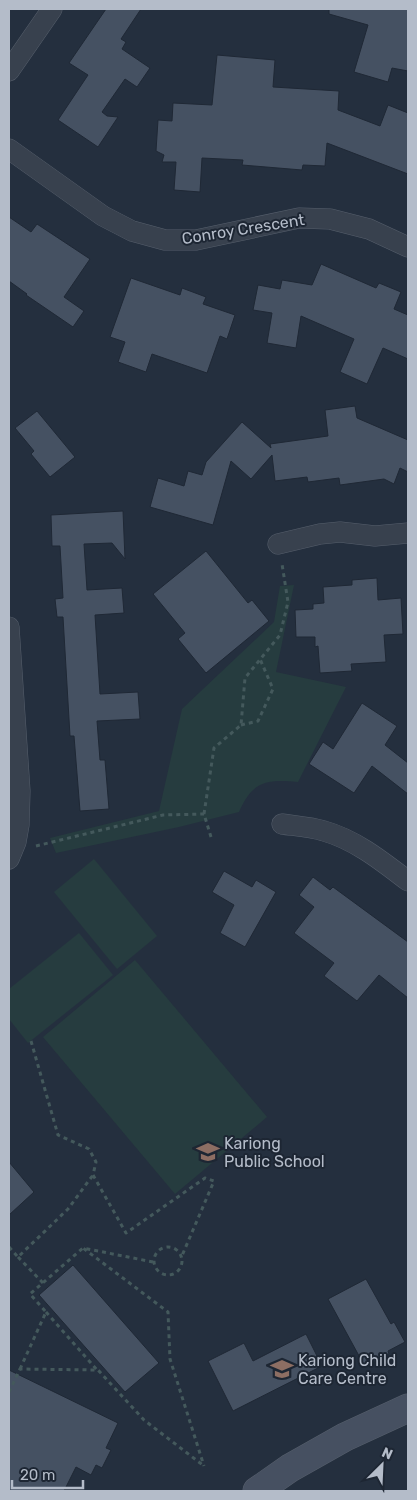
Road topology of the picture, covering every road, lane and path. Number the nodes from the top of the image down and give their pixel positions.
1 (52, 9) edge
2 (9, 70) edge
3 (9, 149) edge
4 (408, 248) edge
5 (408, 533) edge
6 (278, 544) joint
7 (9, 627) edge
8 (260, 659) junction
9 (241, 725) junction
10 (204, 814) junction
11 (282, 824) dead end
12 (211, 837) dead end
13 (12, 851) edge
14 (408, 881) edge
15 (31, 1041) dead end
16 (93, 1175) junction
17 (9, 1247) edge
18 (83, 1248) junction
19 (18, 1257) junction
20 (182, 1258) junction
21 (154, 1262) junction
22 (43, 1283) junction
23 (46, 1312) junction
24 (20, 1369) junction
25 (98, 1370) junction
26 (9, 1392) edge
27 (408, 1408) edge
28 (257, 1491) edge

1 - 2 street
3 - 4 street, Conroy Crescent
5 - 6 street
6 - 8 path
7 - 13 street
8 - 9 path
8 - 9 path
9 - 10 path
10 - 12 path
10 - 13 path
11 - 14 street
15 - 16 path
16 - 19 path
16 - 20 path
17 - 19 path
18 - 21 path
18 - 22 path
18 - 25 path
19 - 22 path
20 - 21 path
20 - 21 path
22 - 23 path
23 - 24 path
23 - 25 path
24 - 25 path
24 - 26 path
27 - 28 street

